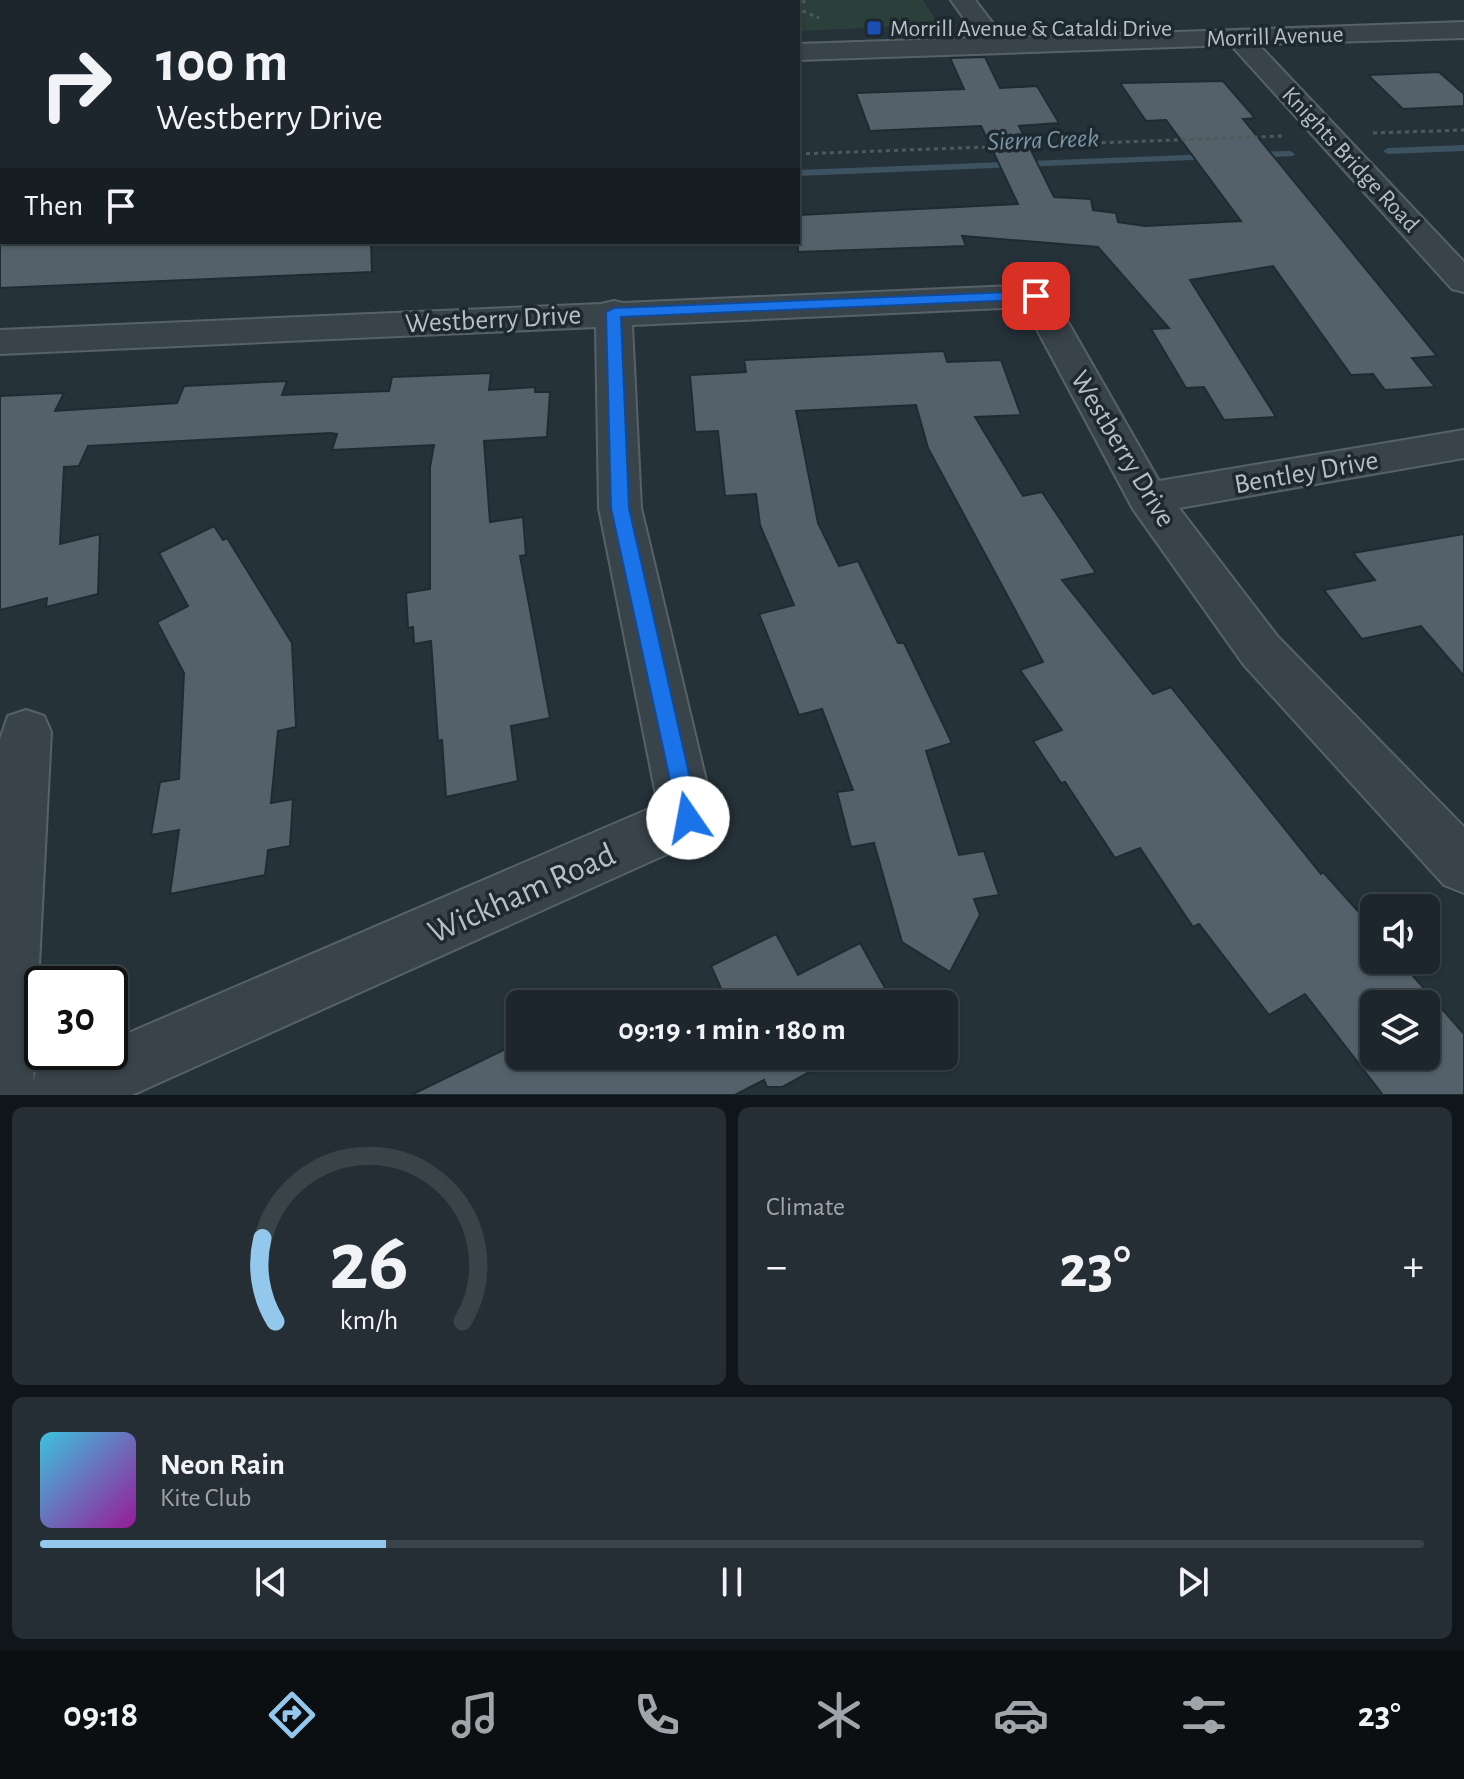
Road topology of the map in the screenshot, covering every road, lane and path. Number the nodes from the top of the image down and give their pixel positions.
1 (963, 0) edge
2 (1464, 30) edge
3 (1237, 37) junction
4 (996, 45) junction
5 (800, 52) edge
6 (1464, 130) edge
7 (1328, 134) junction
8 (800, 154) edge
9 (1463, 278) edge
10 (614, 312) junction
11 (0, 342) edge
12 (1464, 444) edge
13 (1148, 498) junction
14 (26, 732) dead end
15 (1464, 866) edge
16 (0, 1095) edge
17 (59, 1095) edge

1 - 4 street
2 - 3 street, Morrill Avenue
3 - 4 street, Morrill Avenue
3 - 7 street, Knights Bridge Road
4 - 5 street, Morrill Avenue
6 - 7 path
7 - 8 path
7 - 9 street, Knights Bridge Road
10 - 11 street, Westberry Drive
10 - 13 street, Westberry Drive
10 - 17 street, Wickham Road
12 - 13 street, Bentley Drive
13 - 15 street, Westberry Drive
14 - 16 street

